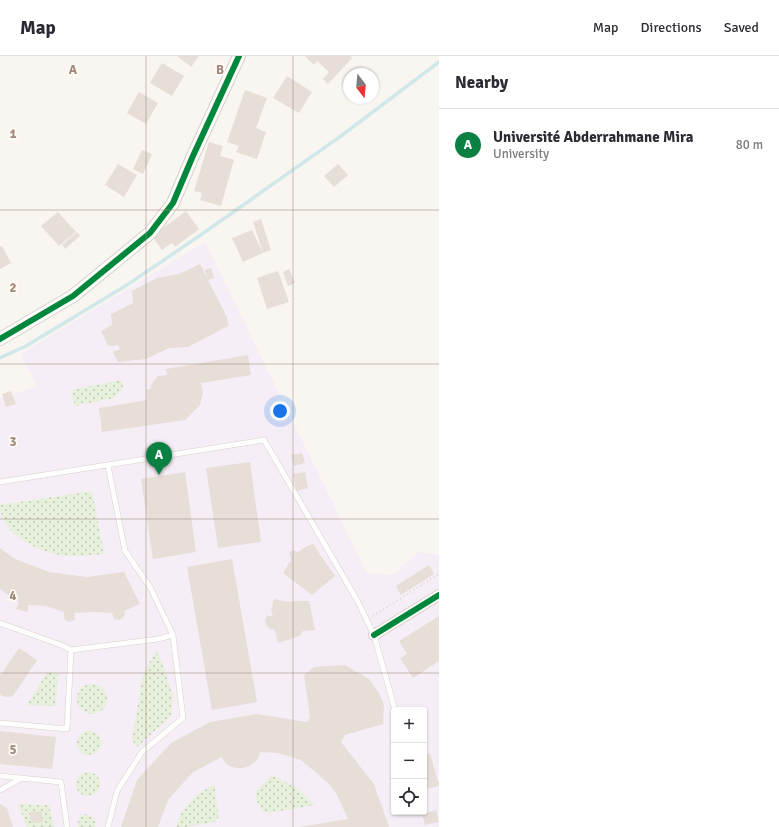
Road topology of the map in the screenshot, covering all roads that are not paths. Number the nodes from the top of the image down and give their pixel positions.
1 (239, 56) edge
2 (0, 339) edge
3 (108, 465) junction
4 (0, 482) edge
5 (439, 594) edge
6 (0, 623) edge
7 (173, 635) junction
8 (374, 635) junction
9 (71, 650) junction
10 (394, 707) edge
11 (0, 723) edge
12 (0, 776) edge
13 (22, 778) junction
14 (0, 790) edge
15 (67, 827) edge
16 (108, 827) edge

1 - 2 street
3 - 4 lane
3 - 7 lane
3 - 8 lane
5 - 8 street
6 - 9 lane
7 - 9 lane
7 - 16 lane
8 - 10 lane
9 - 11 lane
12 - 13 lane
13 - 14 lane
13 - 15 lane

